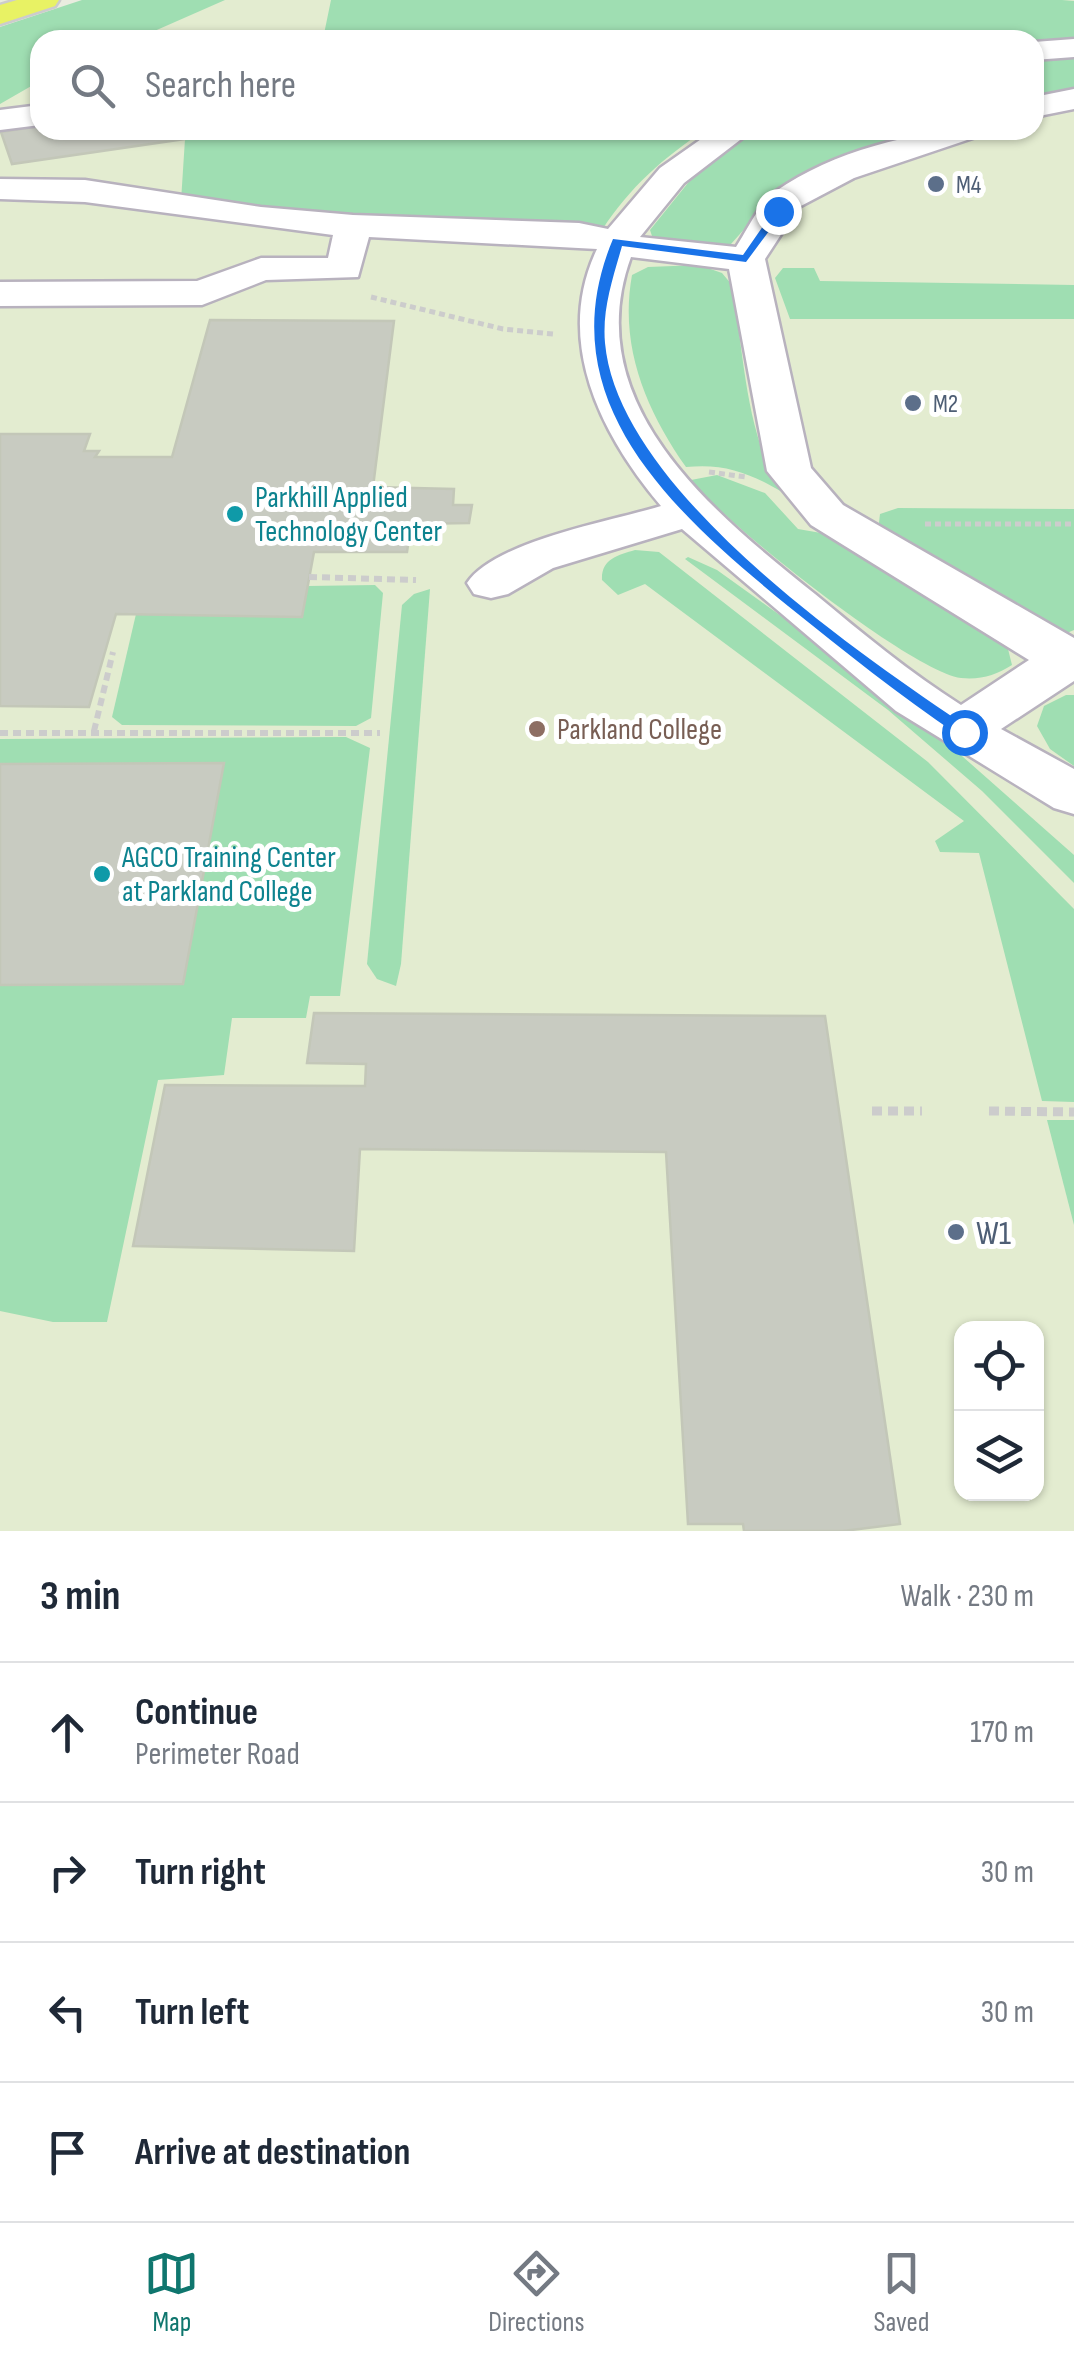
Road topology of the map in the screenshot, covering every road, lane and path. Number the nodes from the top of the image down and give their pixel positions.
1 (44, 0) edge
2 (0, 15) edge
3 (1074, 48) edge
4 (1044, 50) edge
5 (1074, 99) edge
6 (1044, 105) edge
7 (30, 116) edge
8 (0, 120) edge
9 (724, 140) edge
10 (934, 140) edge
11 (0, 189) edge
12 (353, 226) junction
13 (617, 242) junction
14 (746, 259) junction
15 (0, 294) edge
16 (370, 296) dead end
17 (553, 334) dead end
18 (690, 512) junction
19 (907, 524) dead end
20 (1074, 524) edge
21 (309, 577) dead end
22 (416, 580) dead end
23 (491, 583) dead end
24 (114, 652) dead end
25 (1071, 660) edge
26 (0, 732) edge
27 (94, 732) junction
28 (964, 732) junction
29 (380, 733) dead end
30 (1054, 783) edge
31 (1074, 816) edge
32 (922, 1111) dead end
33 (988, 1111) dead end
34 (872, 1112) dead end
35 (1074, 1112) edge

1 - 2 highway
3 - 4 street
5 - 6 street
7 - 8 street
9 - 13 street
10 - 14 street
11 - 12 street
12 - 13 street
12 - 15 street
13 - 14 street
13 - 18 street
14 - 25 street
16 - 17 path
18 - 23 street
18 - 28 street
19 - 20 path
21 - 22 path
24 - 27 path
25 - 28 street
26 - 27 path
27 - 29 path
28 - 30 street
30 - 31 street
32 - 34 path
33 - 35 path

